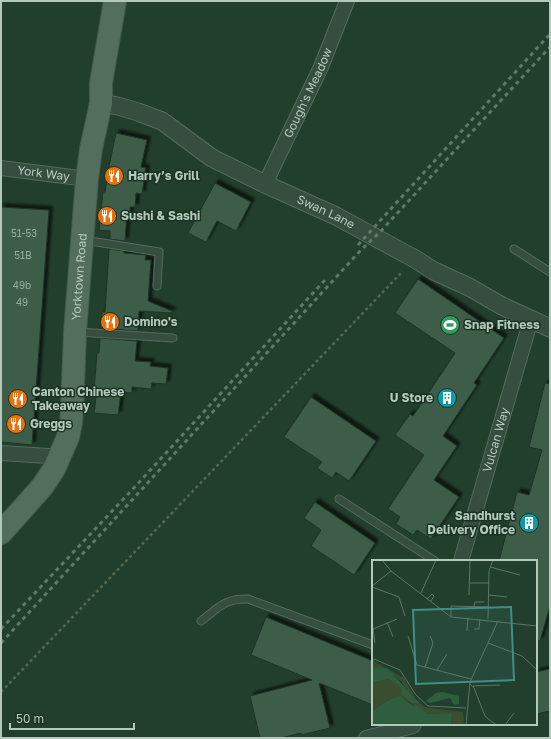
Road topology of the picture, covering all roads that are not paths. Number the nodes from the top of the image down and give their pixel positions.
1 (115, 1) edge
2 (347, 1) edge
3 (101, 103) junction
4 (1, 168) edge
5 (87, 179) junction
6 (265, 184) junction
7 (82, 240) junction
8 (514, 250) dead end
9 (550, 272) edge
10 (157, 286) dead end
11 (531, 319) junction
12 (550, 328) edge
13 (75, 332) junction
14 (173, 338) dead end
15 (1, 453) edge
16 (59, 457) junction
17 (339, 499) dead end
18 (1, 533) edge
19 (433, 560) edge
20 (461, 560) edge
21 (201, 621) dead end
22 (372, 645) edge
23 (414, 725) edge
24 (366, 738) edge

1 - 3 main road, Yorktown Road
2 - 6 street, Gough's Meadow
3 - 5 main road, Yorktown Road
3 - 6 street, Swan Lane
4 - 5 street, York Way
5 - 7 main road, Yorktown Road
6 - 11 street, Swan Lane
7 - 10 lane
7 - 13 main road, Yorktown Road
8 - 9 lane
11 - 12 street, Swan Lane
11 - 20 street, Vulcan Way
13 - 14 lane
13 - 16 main road, Yorktown Road
15 - 16 street
16 - 18 main road, Yorktown Road
17 - 19 lane
21 - 22 lane
23 - 24 street

